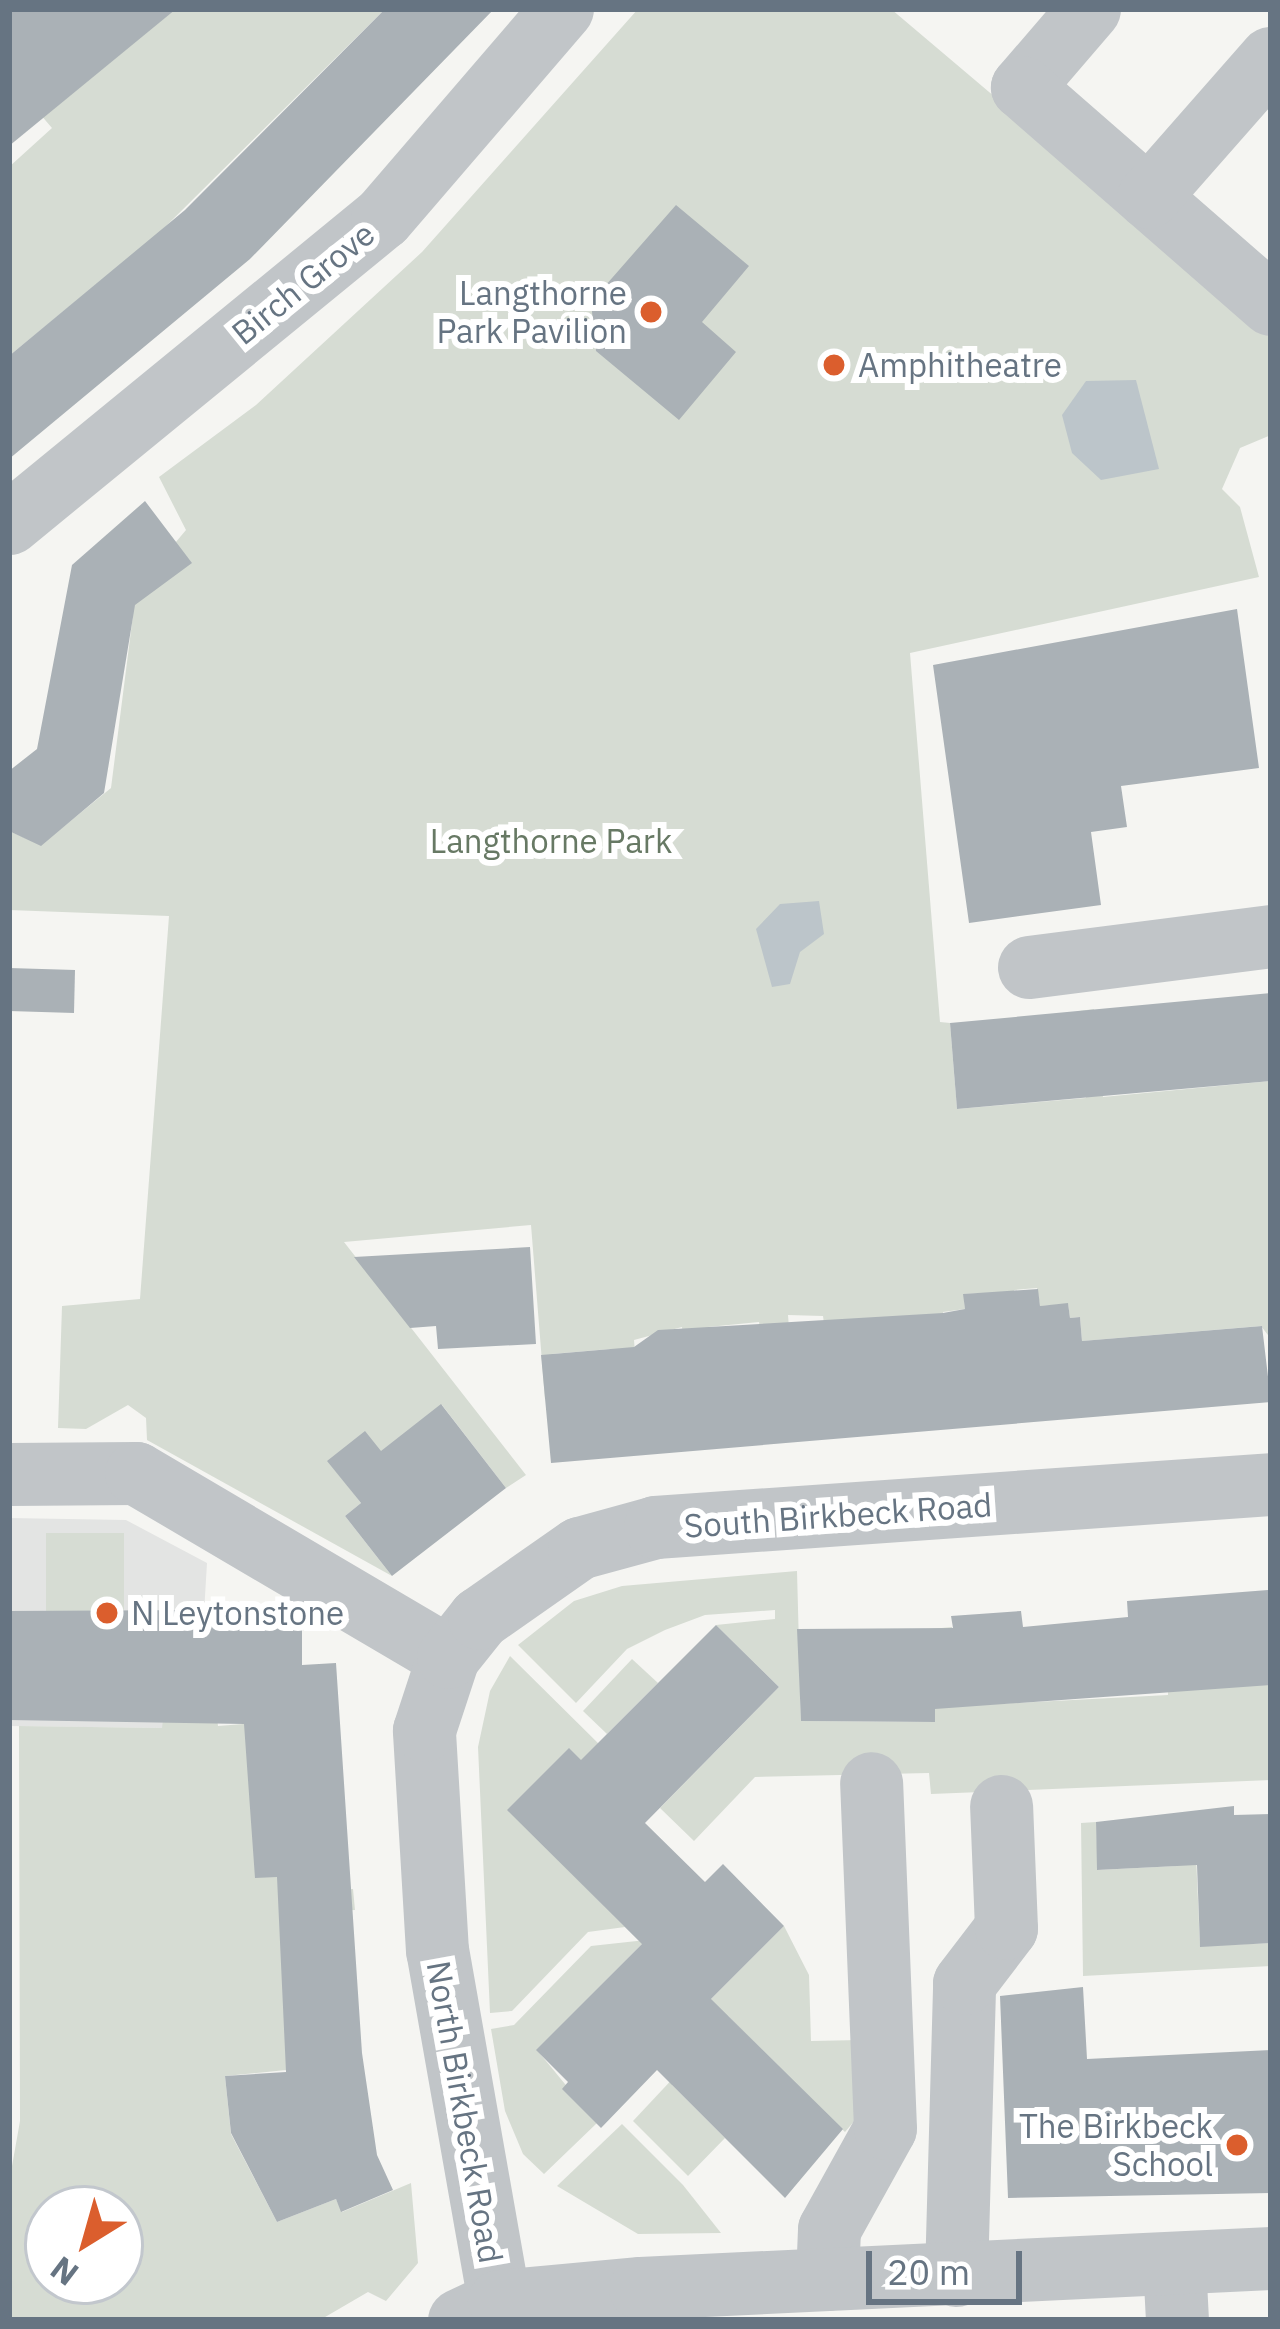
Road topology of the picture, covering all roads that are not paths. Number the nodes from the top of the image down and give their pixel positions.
1 (562, 9) edge
2 (1089, 9) edge
3 (1270, 58) edge
4 (1148, 197) junction
5 (1271, 304) edge
6 (9, 523) edge
7 (1271, 936) edge
8 (1029, 967) dead end
9 (9, 1474) edge
10 (1271, 1484) edge
11 (448, 1657) junction
12 (871, 1783) dead end
13 (1001, 1806) dead end
14 (1271, 2258) edge
15 (956, 2275) junction
16 (827, 2279) junction
17 (1175, 2292) edge
18 (479, 2311) edge

1 - 6 street, Birch Grove
2 - 4 street
3 - 4 street
4 - 5 street
7 - 8 street
9 - 11 street
10 - 11 street, South Birkbeck Road
11 - 18 street, North Birkbeck Road
12 - 16 street
13 - 15 street
14 - 17 street, North Birkbeck Road
15 - 16 street, North Birkbeck Road
15 - 17 street, North Birkbeck Road
16 - 18 street, North Birkbeck Road

